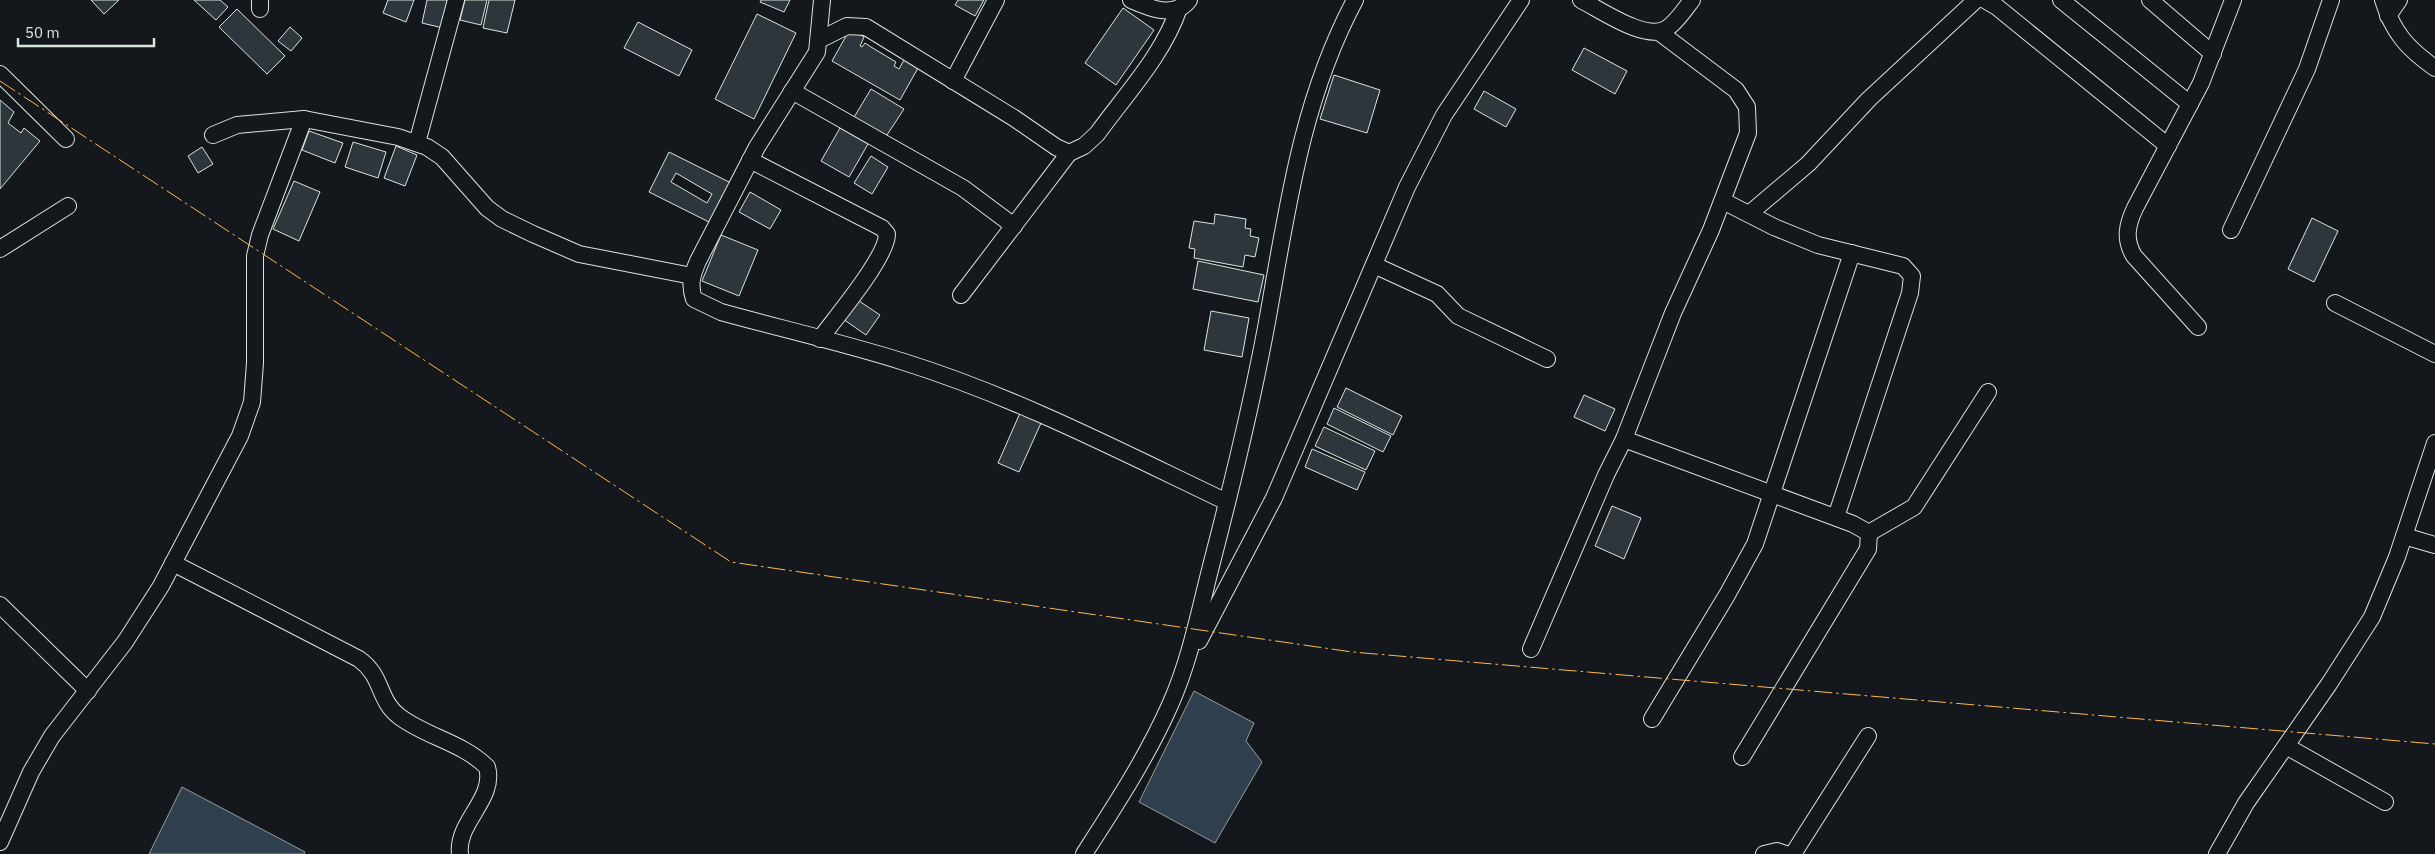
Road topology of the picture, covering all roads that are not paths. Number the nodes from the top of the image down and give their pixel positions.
1 (456, 0) edge
2 (822, 0) edge
3 (996, 0) edge
4 (1131, 0) edge
5 (1355, 0) edge
6 (1521, 0) edge
7 (1582, 0) edge
8 (1692, 0) edge
9 (1976, 0) edge
10 (1985, 0) edge
11 (2061, 0) edge
12 (2150, 0) edge
13 (2234, 0) edge
14 (2331, 0) edge
15 (2383, 0) edge
16 (2399, 0) edge
17 (1184, 4) edge
18 (2388, 16) junction
19 (1659, 32) junction
20 (819, 40) junction
21 (2212, 54) junction
22 (2435, 68) edge
23 (0, 74) edge
24 (952, 81) junction
25 (792, 91) junction
26 (2190, 104) junction
27 (304, 119) junction
28 (213, 135) dead end
29 (66, 139) dead end
30 (417, 143) junction
31 (2168, 146) junction
32 (1069, 153) junction
33 (750, 160) junction
34 (1723, 201) junction
35 (68, 206) dead end
36 (1749, 214) junction
37 (1014, 226) junction
38 (2231, 230) dead end
39 (0, 248) edge
40 (1852, 253) junction
41 (1374, 265) junction
42 (692, 276) junction
43 (961, 295) dead end
44 (2335, 304) dead end
45 (2198, 327) dead end
46 (820, 339) junction
47 (2435, 354) edge
48 (1547, 359) dead end
49 (1988, 392) dead end
50 (1624, 439) junction
51 (2435, 443) edge
52 (2432, 461) edge
53 (1772, 494) junction
54 (1227, 502) junction
55 (1836, 517) junction
56 (1868, 533) junction
57 (2404, 536) junction
58 (2435, 545) edge
59 (173, 563) junction
60 (0, 605) edge
61 (1531, 649) dead end
62 (1188, 660) junction
63 (88, 691) junction
64 (1652, 719) dead end
65 (1868, 736) dead end
66 (2286, 746) junction
67 (1742, 757) dead end
68 (2385, 802) dead end
69 (0, 842) edge
70 (460, 854) edge
71 (1084, 854) edge
72 (1764, 854) edge
73 (1786, 854) edge
74 (1793, 854) edge
75 (2217, 854) edge

1 - 30 street
2 - 20 street
3 - 24 street
4 - 17 street
5 - 54 street
6 - 41 street
7 - 19 street
8 - 19 street
9 - 36 street
10 - 31 street
11 - 26 street
12 - 21 street
13 - 21 street
14 - 38 street
15 - 18 street
16 - 18 street
17 - 32 street
18 - 22 street
19 - 34 street
20 - 24 street
20 - 25 street
21 - 26 street
23 - 29 street
24 - 32 street
25 - 33 street
25 - 37 street
26 - 31 street
27 - 28 street
27 - 30 street
27 - 59 street
30 - 42 street
31 - 45 street
32 - 37 street
33 - 42 street
33 - 46 street
34 - 36 street
34 - 50 street
35 - 39 street
36 - 40 street
37 - 43 street
40 - 53 street
40 - 55 street
41 - 48 street
41 - 62 street
42 - 46 street
44 - 47 street
46 - 54 street
49 - 56 street
50 - 53 street
50 - 61 street
51 - 52 street
52 - 57 street
53 - 55 street
53 - 64 street
54 - 62 street
55 - 56 street
56 - 67 street
57 - 58 street
57 - 66 street
59 - 63 street
59 - 70 street
60 - 63 street
62 - 71 street
63 - 69 street
65 - 74 street
66 - 68 street
66 - 75 street
72 - 73 street

